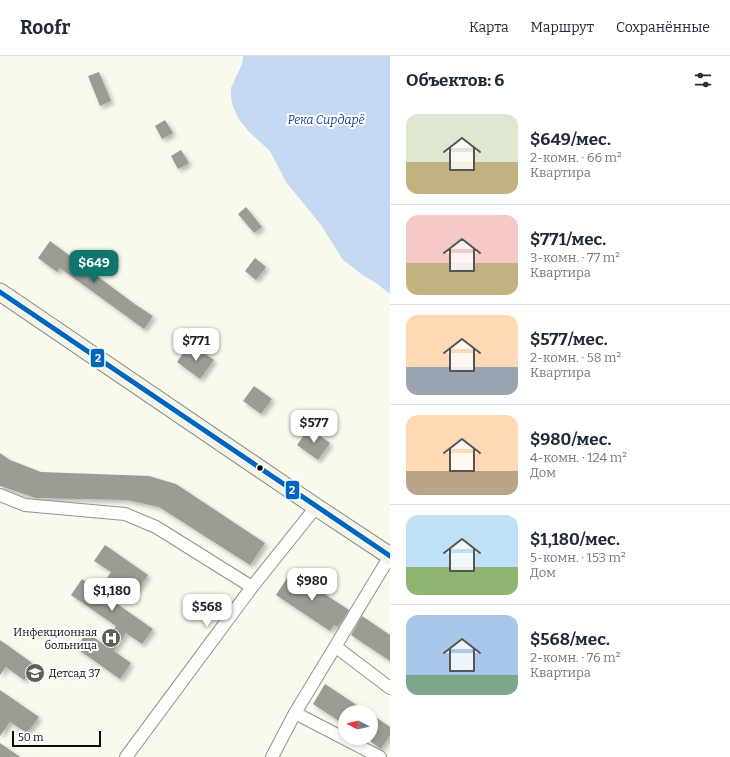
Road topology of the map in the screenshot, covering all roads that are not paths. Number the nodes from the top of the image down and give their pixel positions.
1 (0, 292) edge
2 (0, 495) edge
3 (316, 507) junction
4 (390, 556) edge
5 (252, 587) junction
6 (336, 646) junction
7 (390, 688) edge
8 (295, 713) junction
9 (126, 757) edge
10 (272, 757) edge
11 (380, 757) edge

1 - 3 main road
2 - 5 street
3 - 4 main road
3 - 5 street
4 - 6 street
5 - 9 street
6 - 7 street
6 - 8 street
8 - 10 street
8 - 11 street

